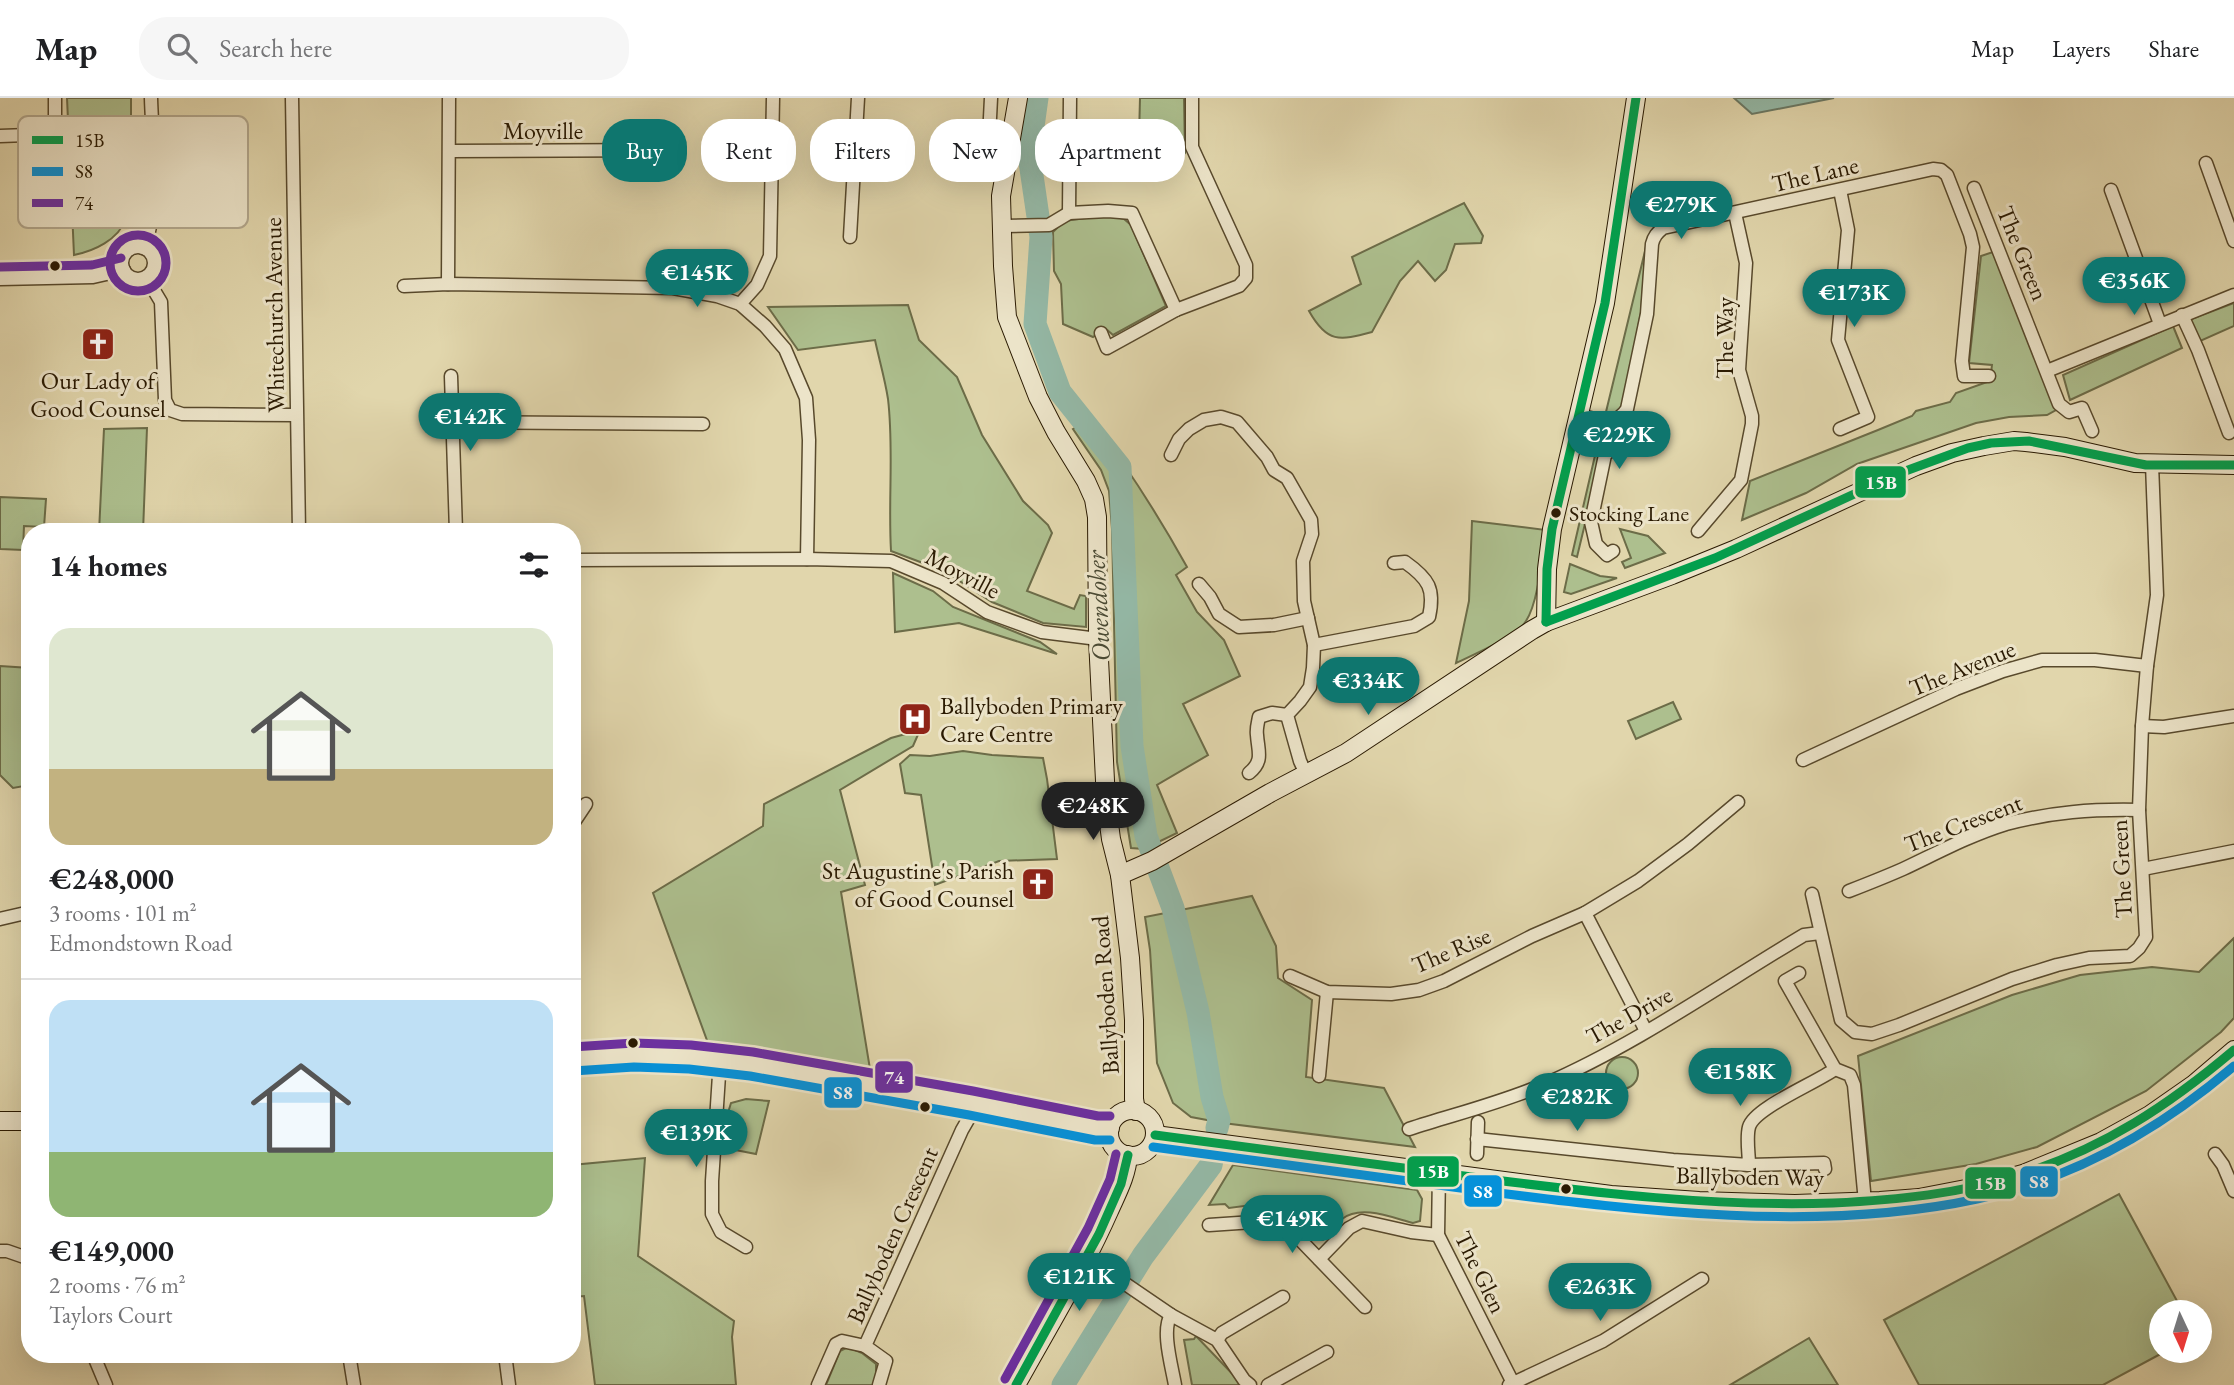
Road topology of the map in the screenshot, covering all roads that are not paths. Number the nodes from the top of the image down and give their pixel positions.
1 (55, 98) edge
2 (151, 98) edge
3 (292, 98) edge
4 (449, 98) edge
5 (773, 98) edge
6 (858, 98) edge
7 (991, 98) edge
8 (1018, 98) edge
9 (1070, 98) edge
10 (1192, 98) edge
11 (1636, 98) edge
12 (55, 116) edge
13 (151, 116) edge
14 (990, 119) edge
15 (18, 135) edge
16 (0, 136) edge
17 (450, 150) junction
18 (602, 150) edge
19 (2206, 163) dead end
20 (1974, 188) dead end
21 (1840, 190) junction
22 (2111, 190) dead end
23 (1069, 213) junction
24 (1735, 213) junction
25 (1002, 226) junction
26 (149, 228) edge
27 (1990, 228) junction
28 (1970, 234) junction
29 (850, 237) dead end
30 (2234, 241) edge
31 (143, 247) junction
32 (124, 270) junction
33 (146, 276) junction
34 (0, 279) edge
35 (448, 284) junction
36 (404, 286) dead end
37 (2234, 295) edge
38 (740, 304) junction
39 (1176, 310) junction
40 (2182, 315) junction
41 (2160, 324) junction
42 (1101, 333) dead end
43 (2047, 371) junction
44 (451, 376) dead end
45 (1989, 376) dead end
46 (296, 415) junction
47 (1579, 415) junction
48 (1618, 420) junction
49 (452, 422) junction
50 (703, 424) dead end
51 (1840, 429) dead end
52 (2092, 431) dead end
53 (2229, 433) dead end
54 (1171, 455) dead end
55 (2152, 464) junction
56 (2234, 465) edge
57 (299, 523) edge
58 (456, 523) edge
59 (1698, 531) dead end
60 (1613, 551) dead end
61 (807, 559) junction
62 (581, 560) edge
63 (1394, 564) dead end
64 (1199, 584) dead end
65 (1308, 618) junction
66 (1546, 622) junction
67 (1098, 639) junction
68 (1314, 645) junction
69 (2147, 666) junction
70 (1287, 715) junction
71 (2234, 716) edge
72 (2141, 726) junction
73 (1803, 760) dead end
74 (1249, 773) dead end
75 (1306, 774) junction
76 (1738, 802) dead end
77 (586, 804) dead end
78 (2139, 810) junction
79 (581, 812) edge
80 (2234, 851) edge
81 (2143, 869) junction
82 (1120, 875) junction
83 (1849, 891) dead end
84 (1812, 894) dead end
85 (1585, 913) junction
86 (21, 914) edge
87 (0, 919) edge
88 (1820, 933) junction
89 (1799, 973) dead end
90 (1290, 976) dead end
91 (1327, 992) junction
92 (1646, 1031) junction
93 (2234, 1050) edge
94 (581, 1058) edge
95 (720, 1060) junction
96 (1835, 1069) junction
97 (1319, 1076) dead end
98 (977, 1104) junction
99 (1136, 1111) junction
100 (0, 1121) edge
101 (21, 1121) edge
102 (1478, 1122) dead end
103 (1110, 1128) junction
104 (1409, 1129) dead end
105 (1155, 1135) junction
106 (1477, 1139) junction
107 (1477, 1154) dead end
108 (2215, 1154) dead end
109 (1128, 1155) junction
110 (1749, 1166) junction
111 (1825, 1169) dead end
112 (1440, 1173) junction
113 (2234, 1191) edge
114 (1865, 1202) junction
115 (1209, 1225) dead end
116 (1438, 1235) junction
117 (746, 1248) dead end
118 (0, 1251) edge
119 (21, 1256) edge
120 (1319, 1259) junction
121 (1085, 1260) junction
122 (1702, 1279) dead end
123 (1283, 1297) dead end
124 (1365, 1307) dead end
125 (1171, 1315) junction
126 (1217, 1340) junction
127 (865, 1346) junction
128 (1326, 1352) dead end
129 (97, 1363) edge
130 (350, 1363) edge
131 (506, 1363) edge
132 (1511, 1384) edge
133 (106, 1385) edge
134 (354, 1385) edge
135 (509, 1385) edge
136 (818, 1385) edge
137 (879, 1385) edge
138 (1016, 1385) edge
139 (1175, 1385) edge
140 (1250, 1385) edge
141 (1268, 1385) edge

1 - 12 street
2 - 13 street
3 - 46 street, Whitechurch Avenue
4 - 17 street
5 - 38 street
6 - 29 street
7 - 14 street
8 - 25 main road, Ballyboden Road
9 - 23 street
10 - 39 street
11 - 47 main road
15 - 16 street
17 - 18 street, Moyville
17 - 35 street
19 - 30 street
20 - 27 street, The Green
21 - 24 street, The Lane
21 - 28 street, The Lane
21 - 51 street
22 - 41 street
23 - 25 street
23 - 39 street
24 - 48 street, The Lane
24 - 59 street, The Way
25 - 67 main road, Ballyboden Road
26 - 31 street
27 - 28 street
27 - 43 street, The Green
28 - 45 street, The Lane
31 - 32 street
31 - 33 street
32 - 33 street
32 - 34 street
33 - 46 street
35 - 36 street
35 - 38 street
37 - 40 street
38 - 61 street
39 - 42 street
40 - 41 street
40 - 53 street
41 - 43 street
43 - 52 street, The Green
44 - 49 street
46 - 57 street, Whitechurch Avenue
47 - 48 street
47 - 66 main road
48 - 60 street, The Lane
49 - 50 street
49 - 58 street
54 - 65 street
55 - 56 main road
55 - 66 main road
55 - 69 street, The Green
61 - 62 street, Moyville
61 - 67 street, Moyville
63 - 68 street
64 - 65 street
65 - 68 street
66 - 75 main road
67 - 82 main road, Ballyboden Road
68 - 70 street
69 - 72 street, The Green
69 - 73 street, The Avenue
70 - 74 street
70 - 75 street
71 - 72 street
72 - 78 street, The Green
75 - 82 main road
76 - 85 street, The Rise
77 - 79 street
78 - 81 street, The Green
78 - 83 street, The Crescent
80 - 81 street
81 - 88 street, The Green
82 - 99 main road, Ballyboden Road
84 - 88 street, The Green
85 - 91 street, The Rise
85 - 92 street
86 - 87 street
88 - 92 street, The Drive
89 - 96 street
90 - 91 street, The Rise
91 - 97 street
92 - 104 street, The Drive
93 - 114 main road, Ballyboden Way
94 - 95 main road
95 - 98 main road
95 - 117 street
96 - 110 street
96 - 114 street
98 - 103 main road
98 - 127 street, Ballyboden Crescent
99 - 103 main road
99 - 105 main road
100 - 101 main road
102 - 106 street
103 - 109 main road
105 - 109 main road
105 - 112 main road, Ballyboden Way
106 - 107 street
106 - 110 street
108 - 113 street
109 - 121 main road
110 - 111 street
112 - 114 main road, Ballyboden Way
112 - 116 street, The Glen
115 - 120 street
116 - 120 street
116 - 132 street, The Glen
118 - 119 street
120 - 124 street
121 - 125 street
121 - 138 main road
122 - 132 street, The Glen
123 - 126 street
125 - 126 street
125 - 139 street
126 - 140 street
127 - 136 street, Ballyboden Crescent
127 - 137 street, Ballyboden Crescent
128 - 141 street
129 - 133 street
130 - 134 street
131 - 135 street

